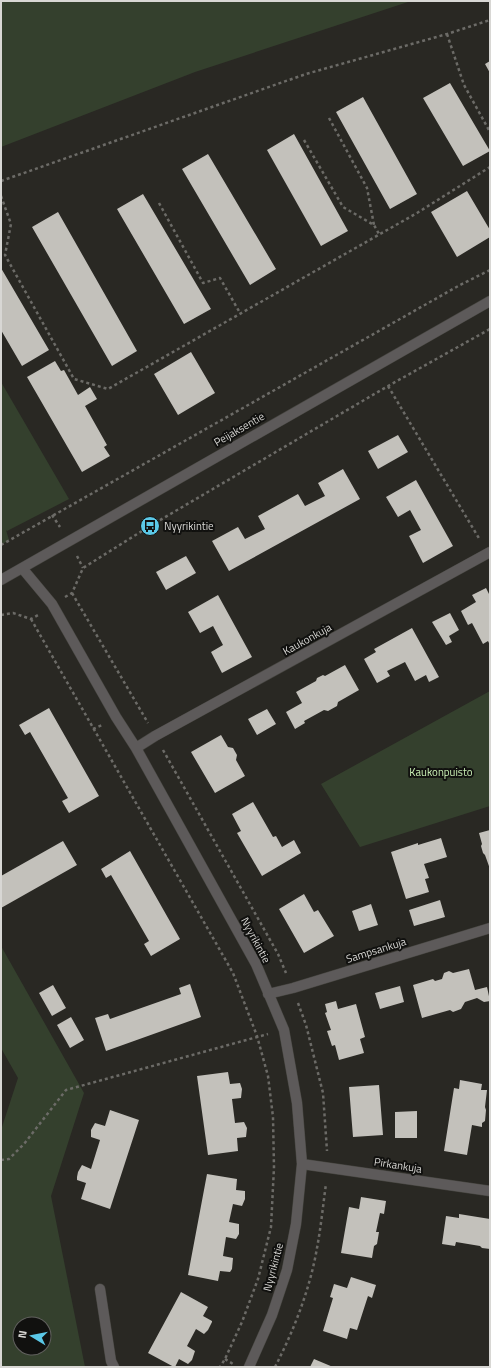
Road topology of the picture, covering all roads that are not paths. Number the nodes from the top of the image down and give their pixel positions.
1 (490, 300) edge
2 (489, 553) edge
3 (22, 568) junction
4 (1, 580) edge
5 (136, 748) junction
6 (490, 928) edge
7 (268, 994) junction
8 (302, 1164) junction
9 (490, 1192) edge
10 (100, 1289) dead end
11 (114, 1367) edge
12 (249, 1367) edge

1 - 3 street, Peijaksentie
2 - 5 street, Kaukonkuja
3 - 4 street, Peijaksentie
3 - 5 street, Nyyrikintie
5 - 7 street, Nyyrikintie
6 - 7 street, Sampsankuja
7 - 8 street, Nyyrikintie
8 - 9 street, Pirkankuja
8 - 12 street, Nyyrikintie
10 - 11 street

